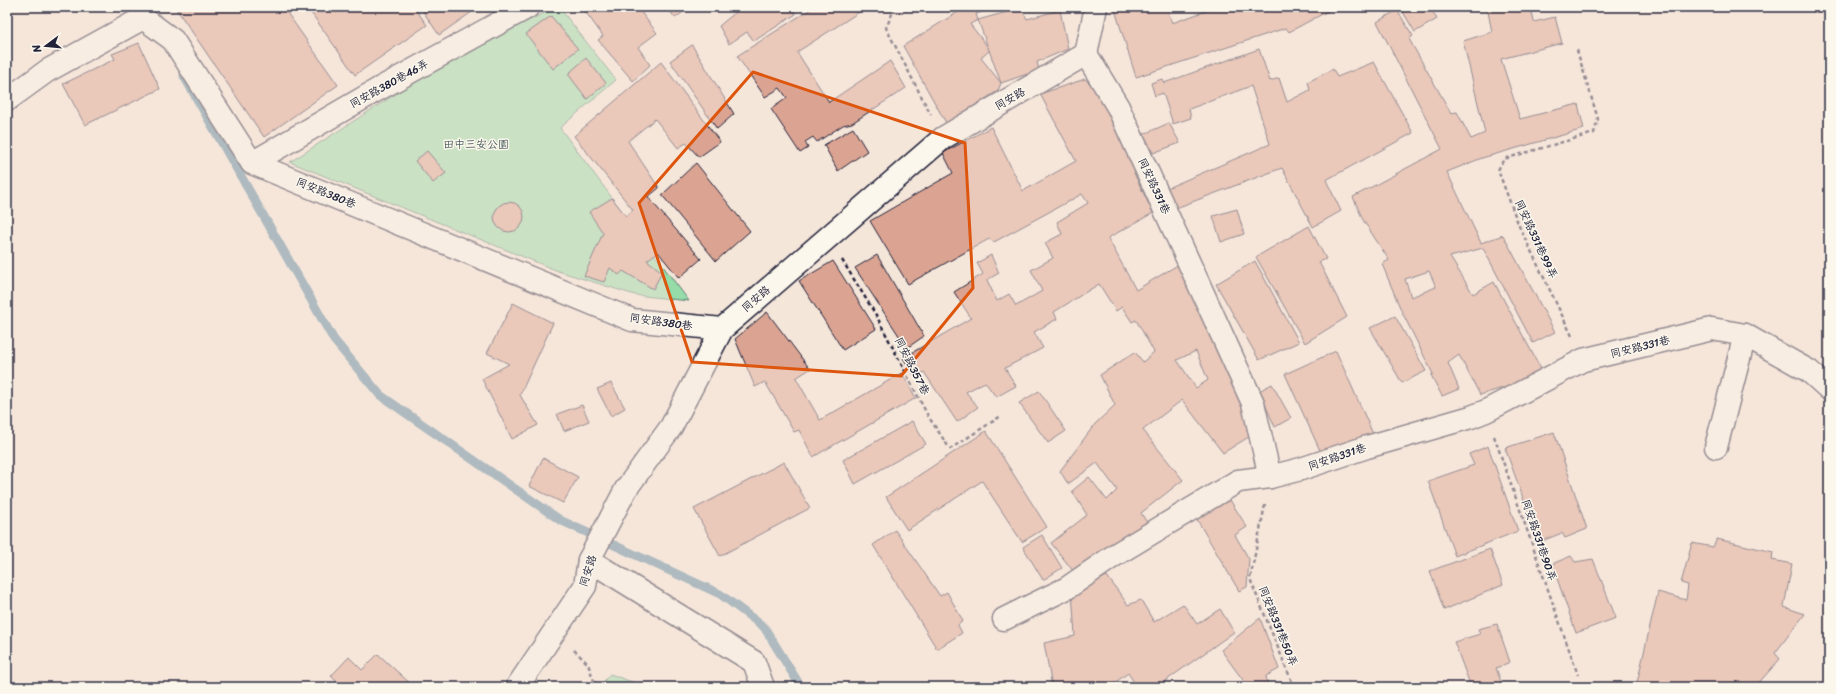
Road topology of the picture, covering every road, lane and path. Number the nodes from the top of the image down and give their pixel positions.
1 (528, 7) edge
2 (895, 7) edge
3 (1096, 7) edge
4 (1576, 47) dead end
5 (1086, 54) junction
6 (7, 100) edge
7 (943, 138) junction
8 (252, 163) junction
9 (828, 238) junction
10 (722, 329) junction
11 (1745, 335) junction
12 (1583, 360) junction
13 (1829, 389) edge
14 (1486, 411) junction
15 (1001, 416) dead end
16 (1716, 447) dead end
17 (1270, 477) junction
18 (589, 560) junction
19 (1004, 618) dead end
20 (555, 631) junction
21 (1578, 675) dead end
22 (518, 687) edge
23 (596, 687) edge
24 (763, 687) edge
25 (1294, 687) edge

1 - 8 street, 同安路380巷46弄
2 - 7 path
3 - 5 street
4 - 12 path, 同安路331巷99弄
5 - 7 street, 同安路
5 - 17 street, 同安路331巷
6 - 8 street
7 - 9 street, 同安路
8 - 10 street, 同安路380巷
9 - 10 street, 同安路
9 - 15 path, 同安路357巷
10 - 18 street, 同安路
11 - 12 street, 同安路331巷
11 - 13 street, 同安路331巷
11 - 16 street
12 - 14 street, 同安路331巷
14 - 17 street, 同安路331巷
14 - 21 path, 同安路331巷90弄
17 - 19 street
17 - 25 path, 同安路331巷50弄
18 - 20 street, 同安路
18 - 24 street
20 - 22 street, 同安路
20 - 23 path

